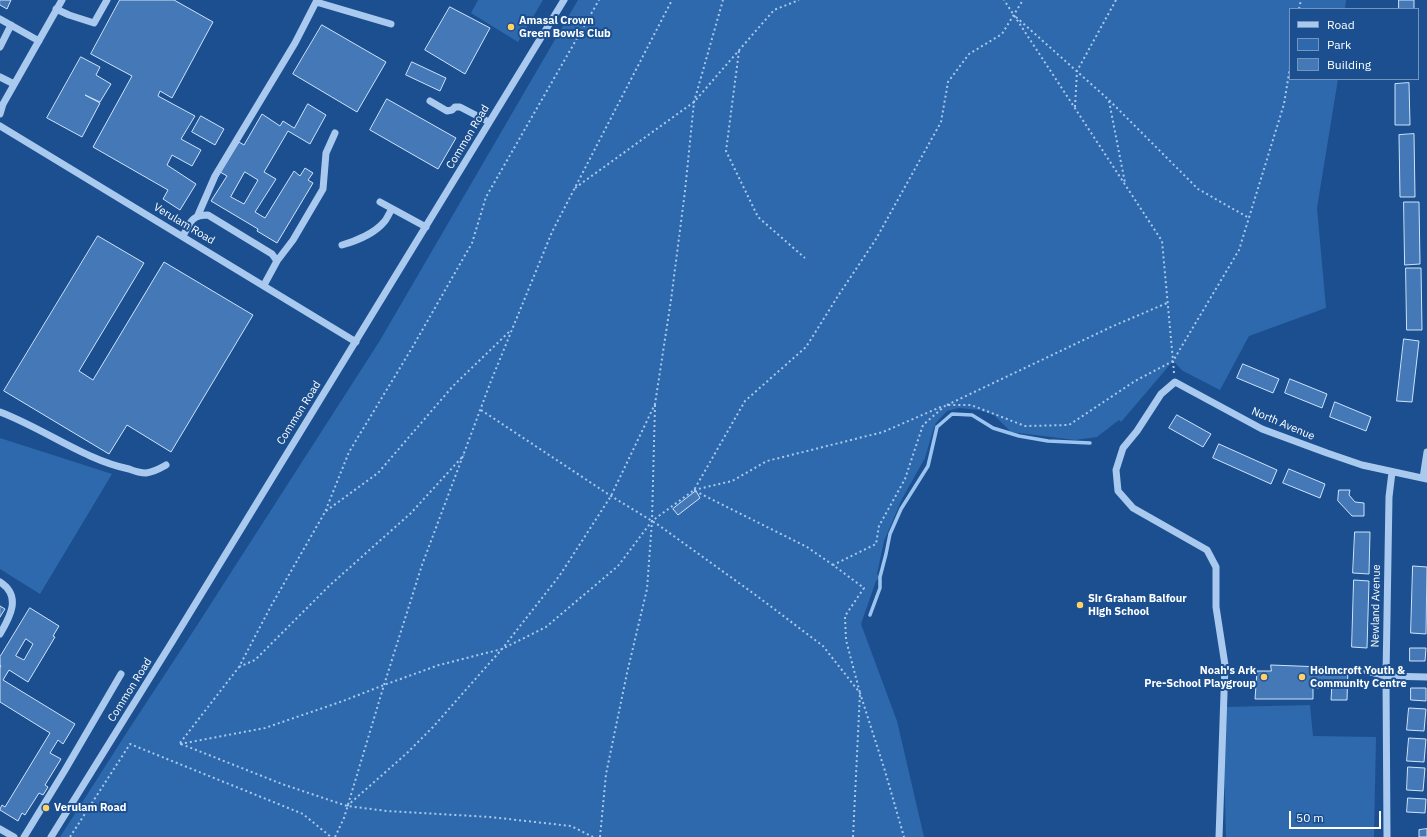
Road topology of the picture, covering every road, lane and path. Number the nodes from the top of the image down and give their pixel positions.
1 (62, 0) edge
2 (107, 0) edge
3 (564, 0) edge
4 (599, 0) edge
5 (672, 0) edge
6 (723, 0) edge
7 (798, 0) edge
8 (1004, 0) edge
9 (1023, 0) edge
10 (1116, 0) edge
11 (56, 9) junction
12 (1014, 14) junction
13 (0, 19) edge
14 (391, 24) dead end
15 (11, 25) junction
16 (39, 41) junction
17 (0, 47) edge
18 (739, 51) junction
19 (1077, 71) junction
20 (1289, 73) edge
21 (0, 77) edge
22 (14, 84) junction
23 (1109, 100) junction
24 (430, 101) dead end
25 (694, 102) junction
26 (2, 103) edge
27 (1075, 108) junction
28 (0, 114) edge
29 (489, 122) junction
30 (0, 126) edge
31 (335, 133) dead end
32 (1125, 185) junction
33 (574, 188) junction
34 (380, 202) dead end
35 (392, 209) junction
36 (198, 215) junction
37 (1249, 218) junction
38 (426, 227) junction
39 (183, 236) junction
40 (342, 245) dead end
41 (805, 258) dead end
42 (277, 261) junction
43 (264, 286) junction
44 (1167, 303) junction
45 (513, 329) junction
46 (356, 342) junction
47 (1173, 361) junction
48 (1175, 382) junction
49 (655, 404) junction
50 (946, 405) junction
51 (481, 410) junction
52 (0, 412) edge
53 (1427, 452) edge
54 (464, 454) junction
55 (166, 465) dead end
56 (1392, 472) junction
57 (1425, 479) edge
58 (694, 490) junction
59 (611, 496) junction
60 (325, 512) junction
61 (652, 521) junction
62 (833, 565) junction
63 (0, 582) edge
64 (0, 634) edge
65 (502, 649) junction
66 (239, 667) junction
67 (1367, 671) dead end
68 (121, 674) dead end
69 (1386, 676) junction
70 (1427, 677) edge
71 (384, 684) junction
72 (860, 693) junction
73 (180, 744) junction
74 (347, 806) junction
75 (0, 829) edge
76 (14, 837) edge
77 (24, 837) edge
78 (51, 837) edge
79 (70, 837) edge
80 (331, 837) edge
81 (335, 837) edge
82 (593, 837) edge
83 (600, 837) edge
84 (853, 837) edge
85 (904, 837) edge
86 (1220, 837) edge
87 (1387, 837) edge

1 - 11 street
2 - 11 street
3 - 29 street, Common Road
4 - 60 path
5 - 33 path
6 - 25 path
7 - 18 path
8 - 12 path
9 - 12 path
10 - 19 path
11 - 16 street
12 - 19 path
12 - 27 path
12 - 58 path
13 - 15 street
14 - 36 street
15 - 16 street
15 - 17 street
16 - 22 street
18 - 25 path
18 - 41 path
19 - 23 path
19 - 27 path
20 - 37 path
21 - 22 street
22 - 26 street
23 - 32 path
23 - 37 path
24 - 29 street
25 - 33 path
25 - 49 path
26 - 28 street
27 - 32 path
29 - 38 street, Common Road
30 - 39 street, Verulam Road
31 - 42 street
32 - 44 path
33 - 45 path
34 - 35 street
35 - 38 street
35 - 40 street
36 - 39 street
36 - 42 street
37 - 47 path
38 - 46 street, Common Road
39 - 43 street, Verulam Road
42 - 43 street
43 - 46 street, Verulam Road
44 - 47 path
44 - 50 path
45 - 51 path
45 - 60 path
46 - 78 street, Common Road
47 - 48 path
47 - 50 path
48 - 56 street, North Avenue
48 - 86 street
49 - 59 path
49 - 61 path
50 - 58 path
50 - 62 path
51 - 54 path
51 - 59 path
52 - 55 street
53 - 57 street
54 - 66 path
54 - 71 path
56 - 57 street, North Avenue
56 - 69 street, Newland Avenue
58 - 61 path
58 - 62 path
59 - 61 path
59 - 65 path
60 - 66 path
61 - 65 path
61 - 72 path
61 - 83 path
62 - 72 path
63 - 64 street
65 - 71 path
65 - 74 path
66 - 73 path
67 - 69 street
68 - 77 street
69 - 70 street
69 - 87 street, Newland Avenue
71 - 73 path
71 - 74 path
72 - 84 path
72 - 85 path
73 - 74 path
74 - 81 path
74 - 82 path
75 - 76 street
79 - 80 path

